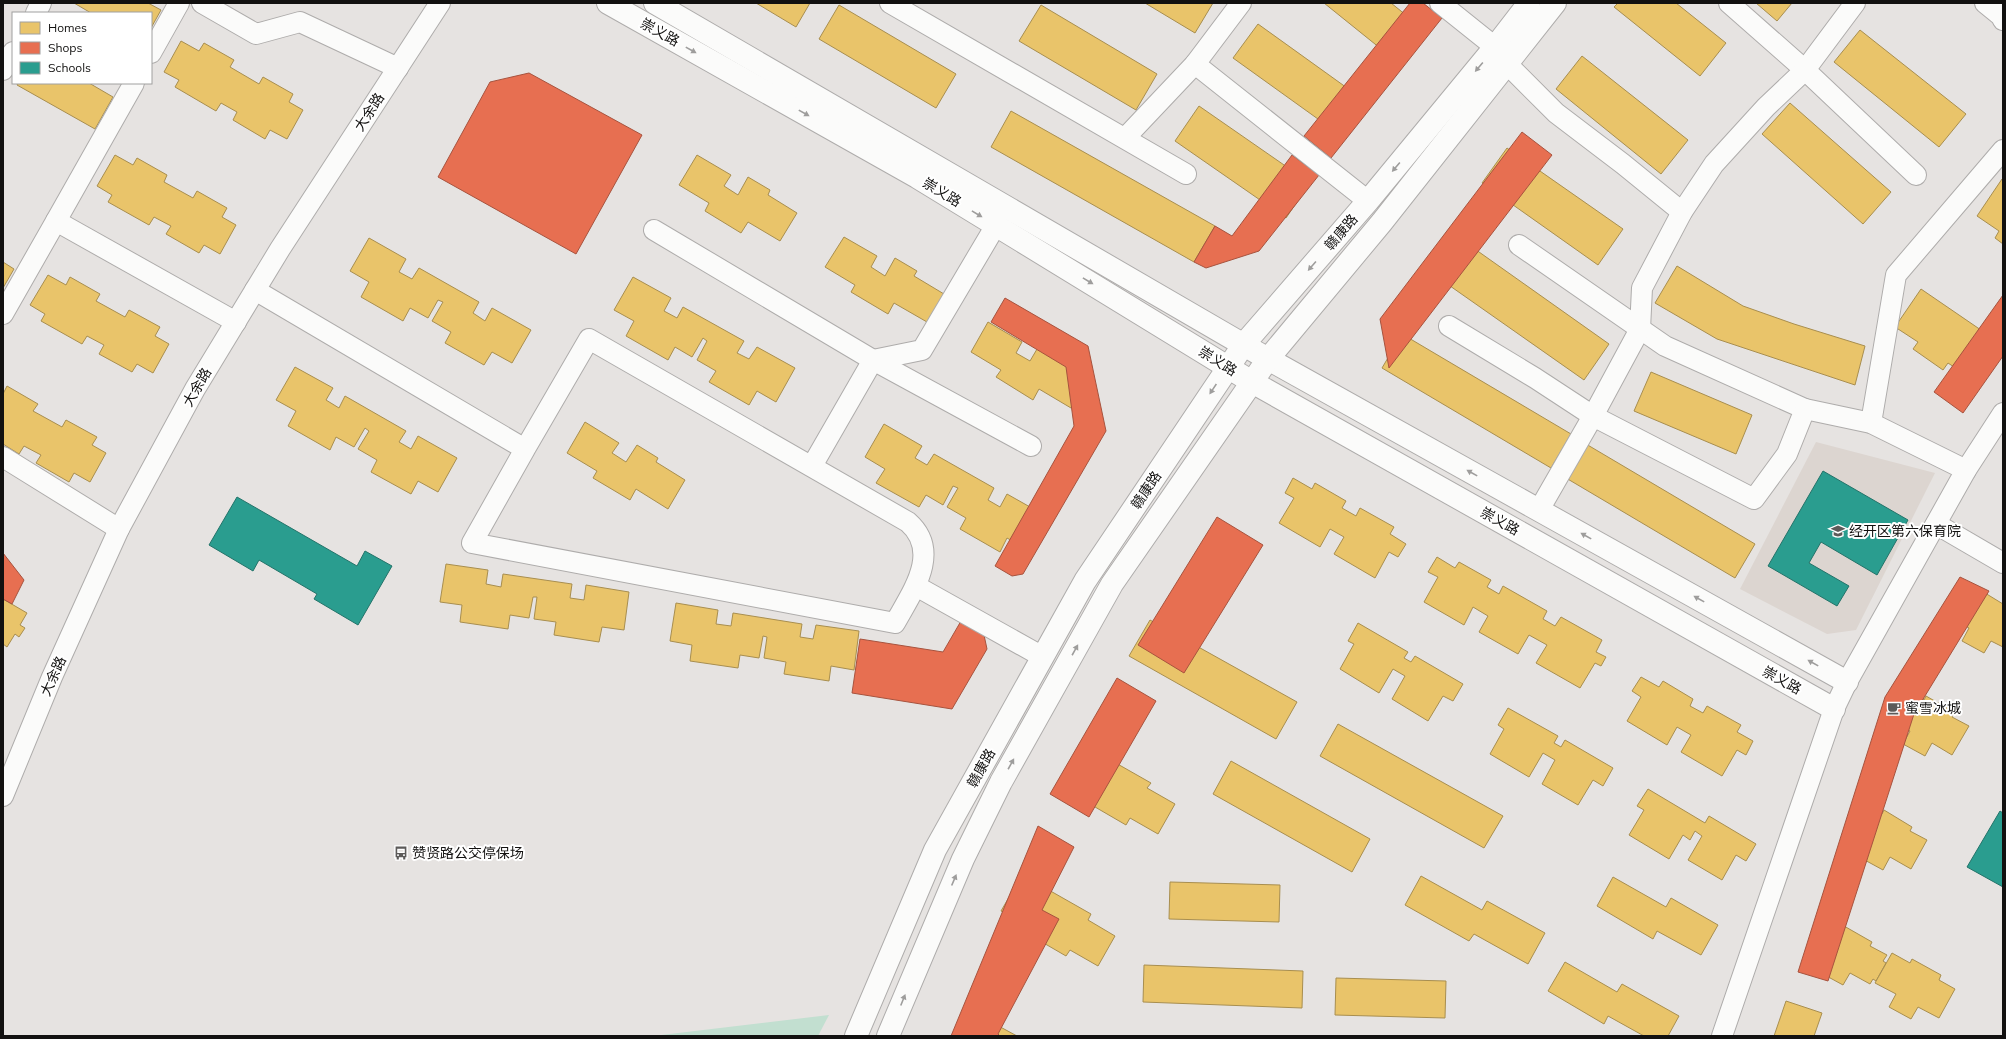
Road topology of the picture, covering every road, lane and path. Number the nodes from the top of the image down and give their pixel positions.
1 (41, 3) edge
2 (179, 3) edge
3 (202, 3) edge
4 (440, 3) edge
5 (608, 3) edge
6 (655, 3) edge
7 (1241, 3) edge
8 (1440, 3) edge
9 (1529, 3) edge
10 (1555, 3) edge
11 (1729, 3) edge
12 (1855, 3) edge
13 (1985, 3) edge
14 (896, 4) edge
15 (36, 12) edge
16 (2003, 20) edge
17 (152, 51) edge
18 (12, 54) edge
19 (1501, 56) junction
20 (1195, 64) junction
21 (398, 68) junction
22 (3, 70) edge
23 (1805, 70) junction
24 (133, 84) edge
25 (1125, 138) junction
26 (2003, 150) edge
27 (1186, 174) dead end
28 (1916, 175) dead end
29 (1368, 201) junction
30 (1682, 212) junction
31 (56, 221) junction
32 (996, 225) junction
33 (654, 230) dead end
34 (1519, 245) dead end
35 (255, 290) junction
36 (3, 314) edge
37 (236, 322) junction
38 (1449, 326) dead end
39 (1640, 329) junction
40 (1244, 344) junction
41 (1268, 359) junction
42 (873, 360) junction
43 (1228, 367) junction
44 (1252, 382) junction
45 (1805, 410) junction
46 (2003, 414) edge
47 (1593, 416) junction
48 (1871, 423) junction
49 (1031, 446) dead end
50 (525, 449) junction
51 (3, 457) edge
52 (812, 466) junction
53 (1966, 470) junction
54 (1538, 510) junction
55 (1936, 524) junction
56 (119, 529) junction
57 (2003, 563) edge
58 (916, 586) junction
59 (1043, 657) junction
60 (1847, 682) junction
61 (1834, 709) junction
62 (3, 796) edge
63 (856, 1035) edge
64 (888, 1036) edge
65 (1722, 1036) edge

1 - 15 street
2 - 17 street
3 - 21 street
4 - 21 street, 大余路
5 -> 32 main road, 崇义路
6 - 40 main road, 崇义路
7 - 20 street
8 - 19 street
9 - 19 main road, 赣康路
10 - 19 main road, 赣康路
11 - 23 street
12 - 23 street
13 - 16 street
14 - 25 street
18 - 22 street
19 -> 29 main road, 赣康路
19 - 30 street
19 - 41 main road, 赣康路
20 - 25 street
20 - 29 street
21 - 35 street, 大余路
23 - 28 street
23 - 30 street
24 - 31 street
25 - 27 street
26 - 48 street
29 -> 40 main road, 赣康路
30 - 39 street
31 - 36 street
31 - 37 street
32 - 42 street
32 -> 43 main road, 崇义路
33 - 42 street
34 - 39 street
35 - 37 street, 大余路
35 - 50 street
37 - 56 street, 大余路
38 - 47 street
39 - 45 street
39 - 47 street
40 - 41 main road, 崇义路
40 - 43 main road, 赣康路
41 - 44 main road, 赣康路
54 -> 41 main road, 崇义路
42 - 49 street
42 - 52 street
43 - 44 main road, 崇义路
43 -> 59 main road, 赣康路
44 - 61 main road, 崇义路
64 -> 44 main road, 赣康路
45 - 47 street
45 - 48 street
46 - 53 street
47 - 54 street
48 - 53 street
50 - 52 street
50 - 58 street
51 - 56 street
52 - 58 street
53 - 55 street
60 -> 54 main road, 崇义路
55 - 57 street
55 - 60 street
56 - 62 street, 大余路
58 - 59 street
59 - 63 main road, 赣康路
60 - 61 street
61 - 65 street

